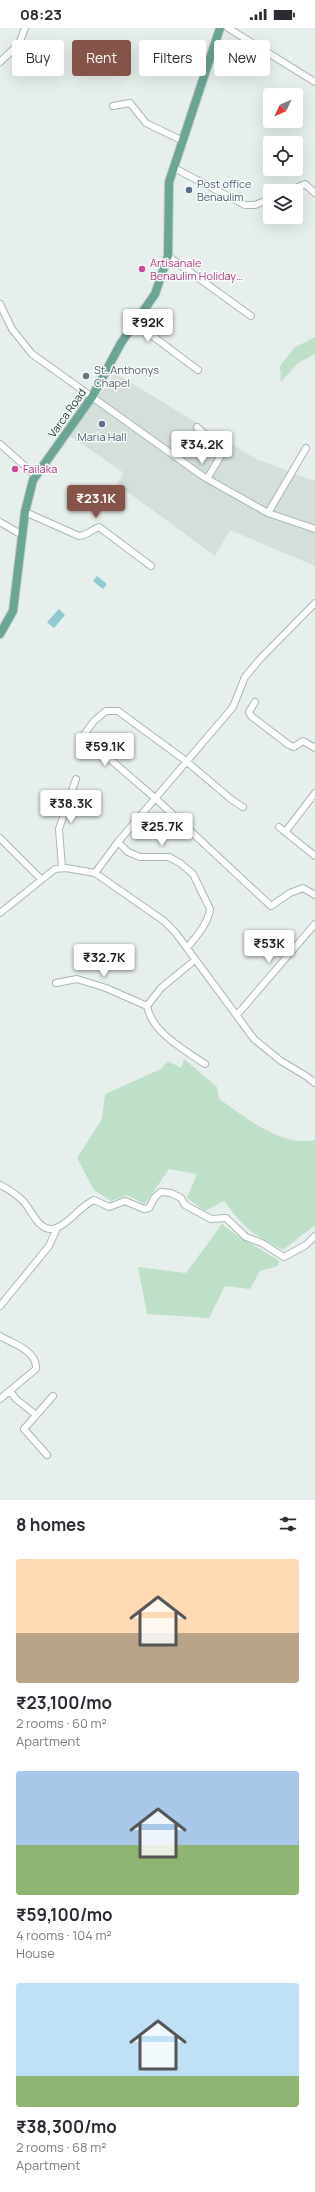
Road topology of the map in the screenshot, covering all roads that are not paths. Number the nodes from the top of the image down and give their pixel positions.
1 (25, 28) edge
2 (220, 28) edge
3 (228, 28) edge
4 (0, 62) edge
5 (315, 82) edge
6 (113, 106) dead end
7 (183, 141) junction
8 (174, 168) junction
9 (303, 185) edge
10 (315, 193) edge
11 (263, 202) edge
12 (168, 256) junction
13 (0, 304) edge
14 (251, 316) dead end
15 (135, 323) junction
16 (198, 370) dead end
17 (92, 397) junction
18 (197, 427) dead end
19 (0, 444) edge
20 (306, 448) dead end
21 (36, 476) junction
22 (207, 479) junction
23 (25, 512) junction
24 (268, 513) junction
25 (0, 522) edge
26 (315, 529) edge
27 (22, 535) junction
28 (151, 566) dead end
29 (315, 603) edge
30 (0, 634) edge
31 (255, 702) dead end
32 (315, 748) edge
33 (186, 762) junction
34 (76, 779) dead end
35 (315, 793) edge
36 (155, 798) junction
37 (243, 807) dead end
38 (279, 827) dead end
39 (286, 831) junction
40 (0, 838) edge
41 (118, 842) junction
42 (315, 856) edge
43 (62, 868) junction
44 (95, 874) junction
45 (40, 879) junction
46 (315, 895) edge
47 (0, 913) edge
48 (315, 924) edge
49 (187, 948) junction
50 (195, 960) junction
51 (56, 982) dead end
52 (147, 1006) junction
53 (237, 1015) junction
54 (205, 1064) dead end
55 (315, 1083) edge
56 (0, 1185) edge
57 (56, 1228) junction
58 (315, 1236) edge
59 (0, 1306) edge
60 (0, 1336) edge
61 (10, 1391) junction
62 (54, 1396) dead end
63 (0, 1399) edge
64 (36, 1415) junction
65 (47, 1454) dead end

1 - 4 street
2 - 7 main road, Varca Road
3 - 5 street
6 - 7 street
7 - 8 main road, Varca Road
8 - 11 street
8 - 12 main road, Varca Road
9 - 10 street
12 - 14 street
12 - 15 main road, Varca Road
13 - 17 street
15 - 16 street
15 - 17 main road, Varca Road
17 - 21 main road, Varca Road
17 - 22 street
18 - 22 street
19 - 21 street
20 - 24 street
21 - 23 main road, Varca Road
22 - 24 street
23 - 27 main road, Varca Road
23 - 28 street
24 - 26 street
25 - 27 street
27 - 30 main road, Varca Road
29 - 33 street
31 - 32 street
33 - 36 street
33 - 36 street
33 - 37 street
34 - 43 street
35 - 39 street
36 - 41 street
36 - 46 street
38 - 39 street
39 - 42 street
40 - 45 street
41 - 44 street
41 - 49 street
43 - 44 street
43 - 45 street
44 - 49 street
45 - 47 street
48 - 53 street
49 - 50 street
50 - 52 street
50 - 53 street
51 - 52 street
52 - 54 street
53 - 55 street
56 - 57 street
57 - 58 street
57 - 59 street
60 - 61 street
61 - 63 street
61 - 64 street
62 - 64 street
64 - 65 street

